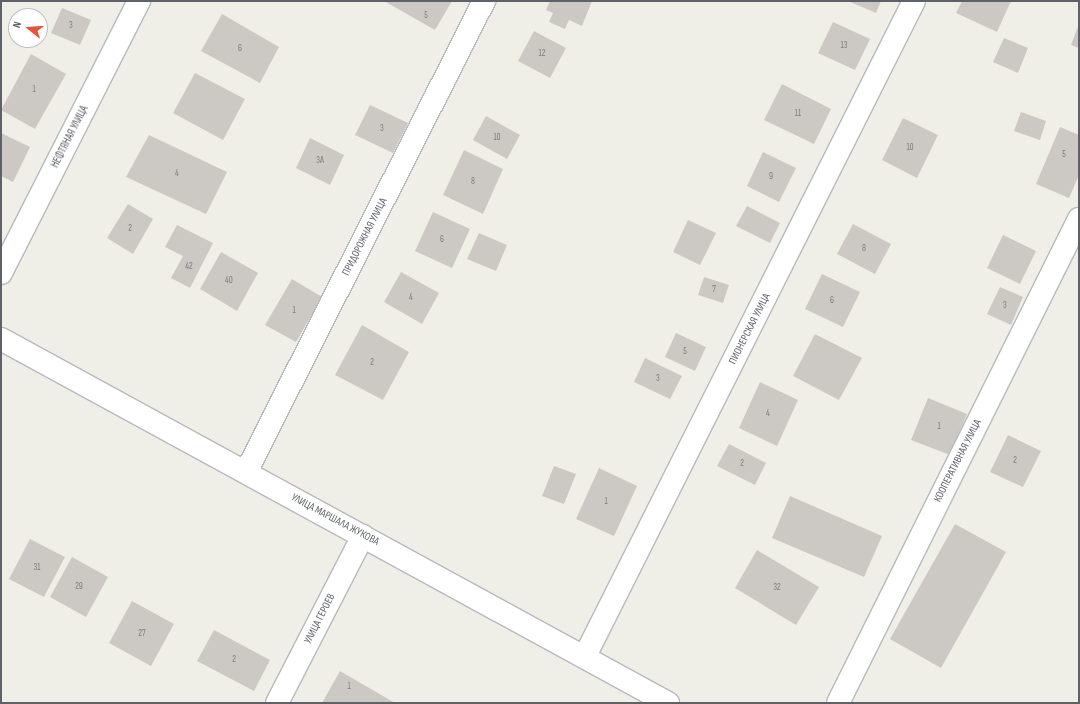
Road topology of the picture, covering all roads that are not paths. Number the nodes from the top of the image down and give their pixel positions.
1 (139, 1) edge
2 (484, 1) edge
3 (914, 1) edge
4 (1079, 220) edge
5 (1, 273) edge
6 (1, 339) edge
7 (246, 472) junction
8 (363, 536) junction
9 (585, 656) junction
10 (277, 703) edge
11 (668, 703) edge
12 (838, 703) edge

1 - 5 street, НЕФТЯНАЯ УЛИЦА
2 - 7 street, ПРИДОРОЖНАЯ УЛИЦА
3 - 9 street, ПИОНЕРСКАЯ УЛИЦА
4 - 12 street, КООПЕРАТИВНАЯ УЛИЦА
6 - 7 street, УЛИЦА МАРШАЛА ЖУКОВА
7 - 8 street, УЛИЦА МАРШАЛА ЖУКОВА
8 - 9 street, УЛИЦА МАРШАЛА ЖУКОВА
8 - 10 street, УЛИЦА ГЕРОЕВ
9 - 11 street, УЛИЦА МАРШАЛА ЖУКОВА

